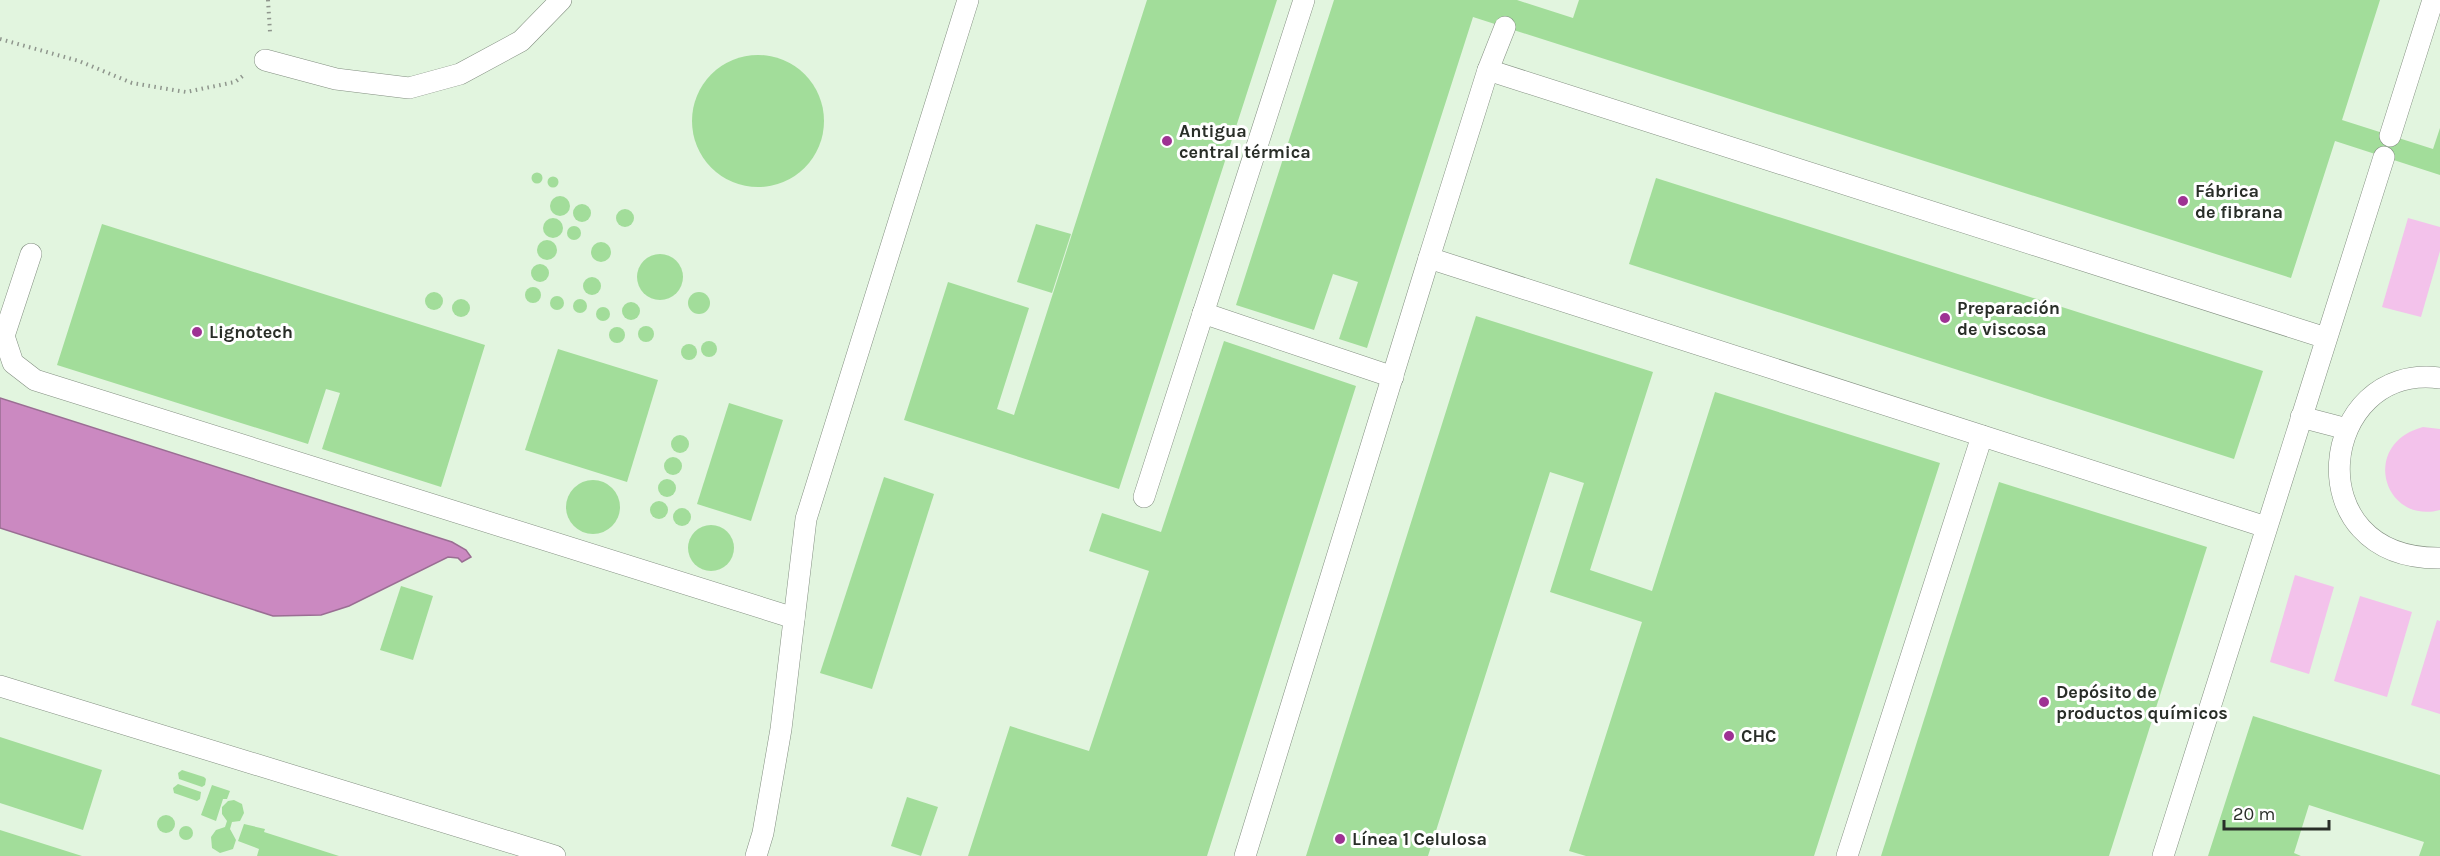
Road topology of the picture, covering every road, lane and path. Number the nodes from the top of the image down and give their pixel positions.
1 (268, 0) edge
2 (561, 0) edge
3 (968, 0) edge
4 (1304, 0) edge
5 (2433, 0) edge
6 (1505, 27) dead end
7 (0, 39) edge
8 (265, 60) junction
9 (1488, 70) junction
10 (2390, 136) dead end
11 (2384, 157) dead end
12 (31, 254) dead end
13 (1429, 258) junction
14 (1203, 313) junction
15 (2326, 338) junction
16 (1393, 377) junction
17 (2440, 378) edge
18 (2301, 417) junction
19 (2347, 429) junction
20 (1982, 436) junction
21 (1144, 497) dead end
22 (2266, 527) junction
23 (2440, 558) edge
24 (794, 618) junction
25 (0, 686) edge
26 (555, 856) edge
27 (756, 856) edge
28 (1245, 856) edge
29 (1847, 856) edge
30 (2163, 856) edge

1 - 8 path
2 - 8 lane
3 - 24 lane
4 - 14 lane
5 - 10 lane
6 - 9 lane
7 - 8 path
9 - 13 lane
9 - 15 lane
11 - 15 lane
12 - 24 lane
13 - 16 lane
13 - 20 lane
14 - 16 lane
14 - 21 lane
15 - 18 lane
16 - 28 lane
17 - 19 lane
18 - 19 lane
18 - 22 lane
19 - 23 lane
20 - 22 lane
20 - 29 lane
22 - 30 lane
24 - 27 lane
25 - 26 lane

